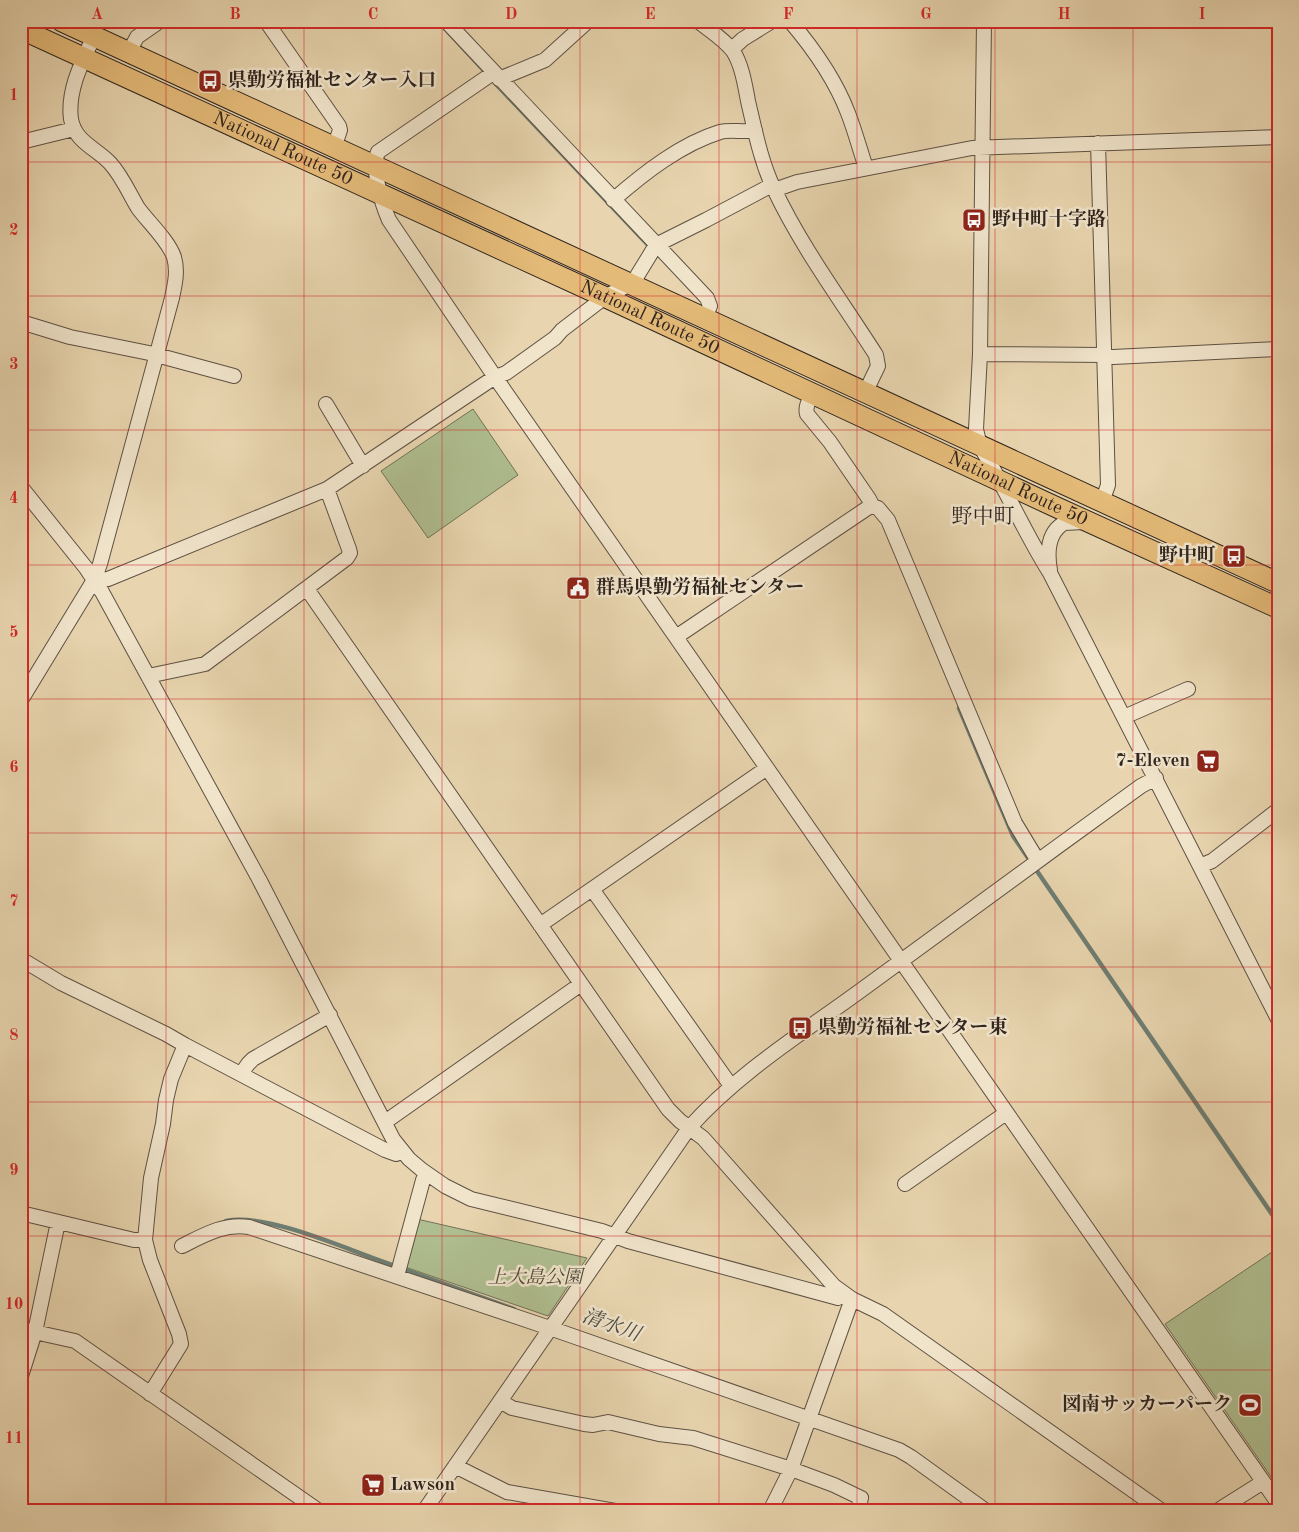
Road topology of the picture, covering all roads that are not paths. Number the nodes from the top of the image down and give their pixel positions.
1 (61, 21) edge
2 (160, 21) edge
3 (266, 21) edge
4 (446, 21) edge
5 (588, 21) edge
6 (698, 21) edge
7 (772, 21) edge
8 (790, 21) edge
9 (984, 21) edge
10 (21, 28) edge
11 (94, 36) junction
12 (732, 49) junction
13 (129, 52) junction
14 (85, 57) junction
15 (496, 76) junction
16 (74, 130) junction
17 (755, 130) junction
18 (1278, 137) edge
19 (21, 142) edge
20 (1098, 143) junction
21 (983, 147) junction
22 (334, 148) junction
23 (376, 166) junction
24 (866, 168) junction
25 (773, 187) junction
26 (380, 193) junction
27 (613, 200) junction
28 (656, 245) junction
29 (630, 284) junction
30 (606, 297) junction
31 (705, 319) junction
32 (21, 322) edge
33 (1278, 349) edge
34 (980, 354) junction
35 (156, 355) junction
36 (1104, 355) junction
37 (234, 376) dead end
38 (495, 377) junction
39 (865, 393) junction
40 (814, 394) junction
41 (326, 404) dead end
42 (980, 446) junction
43 (363, 466) junction
44 (1000, 480) junction
45 (21, 487) edge
46 (327, 489) junction
47 (1102, 502) junction
48 (870, 505) junction
49 (1090, 523) junction
50 (1050, 573) junction
51 (94, 580) junction
52 (1278, 583) edge
53 (307, 589) junction
54 (1278, 608) edge
55 (676, 637) junction
56 (148, 676) junction
57 (1188, 688) dead end
58 (21, 700) edge
59 (1124, 716) junction
60 (767, 768) junction
61 (1156, 778) junction
62 (1278, 810) edge
63 (1038, 861) junction
64 (1200, 866) junction
65 (592, 889) junction
66 (540, 925) junction
67 (21, 959) edge
68 (901, 961) junction
69 (581, 984) junction
70 (330, 1015) junction
71 (1277, 1017) edge
72 (180, 1042) junction
73 (241, 1074) junction
74 (731, 1086) junction
75 (1006, 1113) junction
76 (384, 1122) junction
77 (690, 1128) junction
78 (402, 1151) junction
79 (427, 1174) junction
80 (905, 1184) dead end
81 (21, 1213) edge
82 (58, 1222) junction
83 (615, 1236) junction
84 (145, 1240) junction
85 (182, 1246) dead end
86 (397, 1276) junction
87 (848, 1297) junction
88 (551, 1328) junction
89 (21, 1329) edge
90 (35, 1332) junction
91 (21, 1376) edge
92 (150, 1394) junction
93 (500, 1401) junction
94 (809, 1419) junction
95 (455, 1466) junction
96 (791, 1469) junction
97 (1263, 1482) junction
98 (1278, 1503) edge
99 (860, 1504) edge
100 (428, 1510) edge
101 (319, 1511) edge
102 (614, 1511) edge
103 (770, 1511) edge
104 (986, 1511) edge
105 (1162, 1511) edge
106 (1217, 1511) edge

1 - 11 highway, National Route 50
2 - 13 street
3 - 22 street
4 - 15 street
5 - 15 street
6 - 12 street
7 - 12 street
8 - 24 street
9 - 21 street
10 - 14 highway, National Route 50
11 - 13 highway, National Route 50
11 - 14 street
12 - 17 street
13 - 22 highway, National Route 50
14 - 16 street
14 - 26 highway, National Route 50
15 - 23 street
15 - 27 street
16 - 19 street
16 - 35 street
17 - 25 street
17 - 27 street
18 - 20 street
20 - 21 street
20 - 36 street
21 - 24 street
21 - 34 street
22 - 23 highway, National Route 50
23 - 26 street
23 - 29 highway, National Route 50
24 - 25 street
25 - 28 street
25 - 39 street
26 - 30 highway, National Route 50
26 - 38 street
27 - 28 street
28 - 29 street
28 - 31 street
29 - 30 street
29 - 31 highway, National Route 50
30 - 38 street
30 - 40 highway, National Route 50
31 - 39 highway, National Route 50
32 - 35 street
33 - 36 street
34 - 36 street
34 - 42 street
35 - 37 street
35 - 51 street
36 - 47 street
38 - 43 street
38 - 55 street
39 - 42 highway, National Route 50
40 - 44 highway, National Route 50
40 - 48 street
41 - 43 street
42 - 44 street
42 - 47 highway, National Route 50
43 - 46 street
44 - 49 highway, National Route 50
44 - 50 street
45 - 51 street
46 - 51 street
46 - 53 street
47 - 52 highway, National Route 50
48 - 55 street
48 - 63 street
49 - 50 street
49 - 54 highway, National Route 50
50 - 59 street
51 - 56 street
51 - 58 street
53 - 56 street
53 - 66 street
55 - 60 street
56 - 70 street
57 - 59 street
59 - 61 street
60 - 65 street
60 - 68 street
61 - 63 street
61 - 64 street
62 - 64 street
63 - 68 street
64 - 71 street
65 - 66 street
65 - 74 street
66 - 69 street
67 - 72 street
68 - 74 street
68 - 75 street
69 - 76 street
69 - 77 street
70 - 73 street
70 - 76 street
72 - 73 street
72 - 84 street
73 - 78 street
74 - 77 street
75 - 80 street
75 - 97 street
76 - 78 street
77 - 83 street
77 - 87 street
78 - 79 street
79 - 83 street
79 - 86 street
81 - 82 street
82 - 84 street
82 - 90 street
83 - 87 street
83 - 88 street
84 - 92 street
85 - 86 street
86 - 88 street
87 - 94 street
87 - 105 street
88 - 93 street
88 - 94 street
89 - 90 street
90 - 91 street
90 - 92 street
92 - 101 street
93 - 95 street
93 - 96 street
94 - 96 street
94 - 104 street
95 - 100 street
95 - 102 street
96 - 99 street
96 - 103 street
97 - 98 street
97 - 106 street

